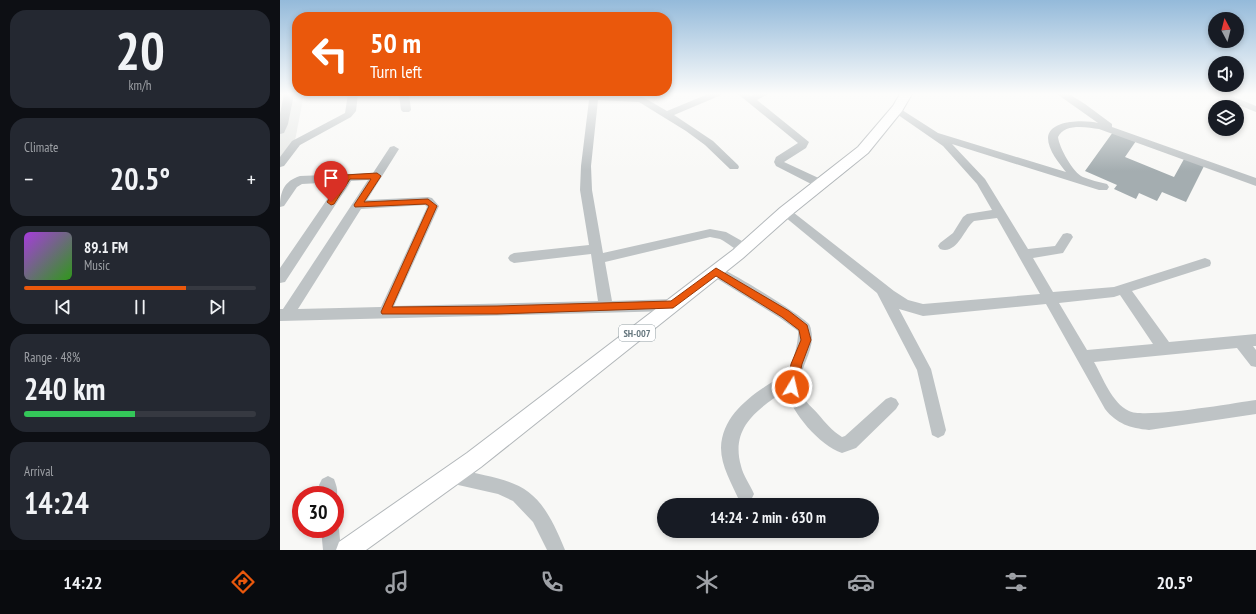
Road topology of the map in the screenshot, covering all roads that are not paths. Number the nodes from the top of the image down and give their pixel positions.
1 (283, 120) edge
2 (341, 120) edge
3 (591, 120) edge
4 (675, 120) edge
5 (775, 120) edge
6 (888, 120) edge
7 (911, 120) edge
8 (1099, 120) edge
9 (1112, 130) junction
10 (280, 131) edge
11 (935, 135) junction
12 (394, 149) dead end
13 (280, 164) edge
14 (734, 167) dead end
15 (377, 176) junction
16 (348, 177) junction
17 (1077, 179) junction
18 (1256, 182) edge
19 (821, 184) junction
20 (1103, 187) dead end
21 (280, 203) edge
22 (358, 205) junction
23 (785, 212) junction
24 (1001, 213) junction
25 (1067, 237) dead end
26 (944, 246) dead end
27 (745, 248) junction
28 (596, 254) junction
29 (1025, 254) junction
30 (514, 258) dead end
31 (1205, 263) dead end
32 (716, 272) junction
33 (280, 278) edge
34 (882, 290) junction
35 (1123, 290) junction
36 (1050, 299) junction
37 (673, 304) junction
38 (606, 307) junction
39 (386, 312) junction
40 (283, 315) edge
41 (1256, 340) edge
42 (1241, 342) junction
43 (1165, 349) junction
44 (1084, 357) junction
45 (1256, 361) edge
46 (794, 376) junction
47 (891, 404) dead end
48 (1256, 407) edge
49 (938, 430) dead end
50 (451, 476) junction
51 (745, 494) dead end
52 (331, 538) edge
53 (332, 550) edge
54 (347, 550) edge
55 (556, 550) edge

1 - 10 street
2 - 13 street
3 - 28 street
4 - 14 street
5 - 19 street
6 - 19 main road, SH-007
7 - 11 street
8 - 9 street
9 - 17 street
9 - 18 street
11 - 17 street
11 - 24 street
12 - 15 street
15 - 16 street
15 - 22 street
16 - 21 street
16 - 33 street
17 - 20 street
19 - 23 main road, SH-007
22 - 39 street
22 - 40 street
23 - 27 main road, SH-007
23 - 34 street
24 - 26 street
24 - 29 street
25 - 29 street
27 - 28 street
27 - 32 main road, SH-007
28 - 30 street
28 - 38 street
29 - 36 street
31 - 35 street
32 - 37 main road, SH-007
32 - 46 street
34 - 36 street
34 - 49 street
35 - 36 street
35 - 43 street
36 - 44 street
37 - 38 street
37 - 50 main road, SH-007
38 - 39 street
39 - 40 street
41 - 42 street
42 - 43 street
42 - 45 street
43 - 44 street
44 - 48 street
46 - 47 street
46 - 51 street
50 - 54 main road, SH-007
50 - 55 street
52 - 53 street

